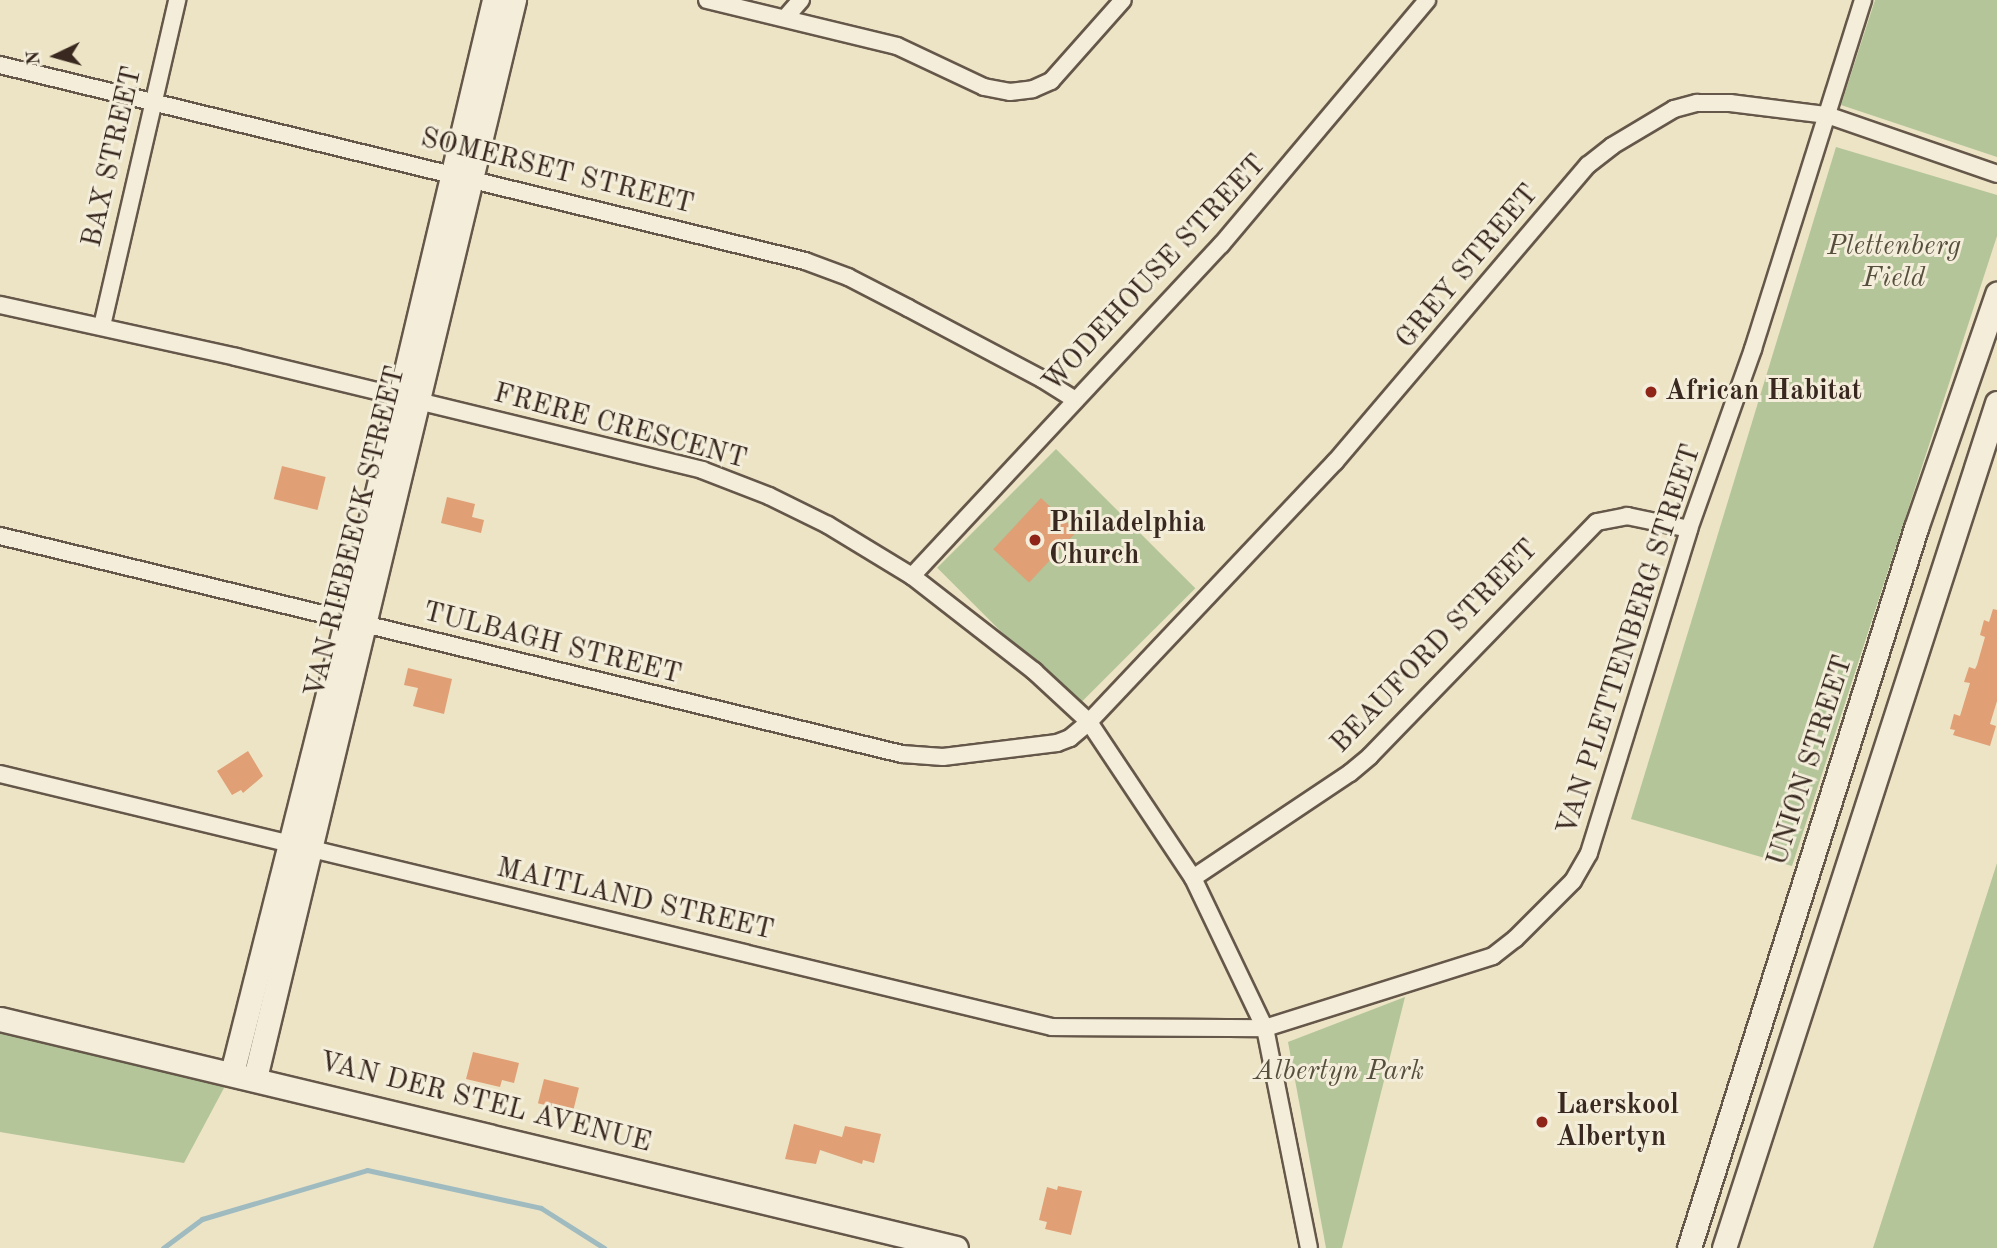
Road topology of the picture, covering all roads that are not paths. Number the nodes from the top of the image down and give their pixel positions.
1 (177, 0) edge
2 (494, 0) edge
3 (514, 0) edge
4 (707, 0) edge
5 (801, 0) edge
6 (1123, 0) edge
7 (1427, 0) edge
8 (1863, 0) edge
9 (786, 17) junction
10 (0, 65) edge
11 (152, 102) junction
12 (1827, 115) junction
13 (1997, 174) edge
14 (461, 177) junction
15 (1997, 294) edge
16 (0, 305) edge
17 (102, 326) junction
18 (408, 400) junction
19 (1075, 400) junction
20 (1997, 402) edge
21 (1689, 529) junction
22 (0, 536) edge
23 (1909, 552) junction
24 (1943, 565) junction
25 (912, 576) junction
26 (356, 622) junction
27 (1089, 722) junction
28 (0, 774) edge
29 (299, 847) junction
30 (1193, 878) junction
31 (275, 947) junction
32 (1784, 947) junction
33 (1818, 957) junction
34 (0, 1018) edge
35 (1265, 1028) junction
36 (232, 1073) junction
37 (255, 1078) junction
38 (956, 1248) edge
39 (1308, 1248) edge
40 (1689, 1248) edge
41 (1724, 1248) edge

1 - 11 street, BAX STREET
2 - 14 street, VAN RIEBEECK STREET
3 - 14 street, VAN RIEBEECK STREET
4 - 9 street
5 - 9 street
6 - 9 street
7 - 19 street, WODEHOUSE STREET
8 - 12 street, VAN PLETTENBERG STREET
10 - 11 street, SOMERSET STREET
11 - 14 street, SOMERSET STREET
11 - 17 street, BAX STREET
12 - 13 street, GREY STREET
12 - 21 street, VAN PLETTENBERG STREET
12 - 27 street, GREY STREET
14 - 18 street, VAN RIEBEECK STREET
14 - 19 street, SOMERSET STREET
15 - 23 street, UNION STREET
16 - 17 street, FRERE CRESCENT
17 - 18 street, FRERE CRESCENT
18 - 25 street, FRERE CRESCENT
18 - 26 street, VAN RIEBEECK STREET
19 - 25 street, WODEHOUSE STREET
20 - 24 street
21 - 30 street, BEAUFORD STREET
21 - 35 street, VAN PLETTENBERG STREET
22 - 26 street, TULBAGH STREET
23 - 24 street
23 - 32 street, UNION STREET
24 - 33 street
25 - 27 street, FRERE CRESCENT
26 - 27 street, TULBAGH STREET
26 - 29 street, VAN RIEBEECK STREET
27 - 30 street, FRERE CRESCENT
28 - 29 street, MAITLAND STREET
29 - 31 street, VAN RIEBEECK STREET
29 - 35 street, MAITLAND STREET
30 - 35 street, FRERE CRESCENT
31 - 36 street, VAN RIEBEECK STREET
31 - 37 street, VAN RIEBEECK STREET
32 - 33 street
32 - 40 street, UNION STREET
33 - 41 street
34 - 36 street, VAN DER STEL AVENUE
35 - 39 street, FRERE CRESCENT
36 - 37 street, VAN DER STEL AVENUE
37 - 38 street, VAN DER STEL AVENUE

